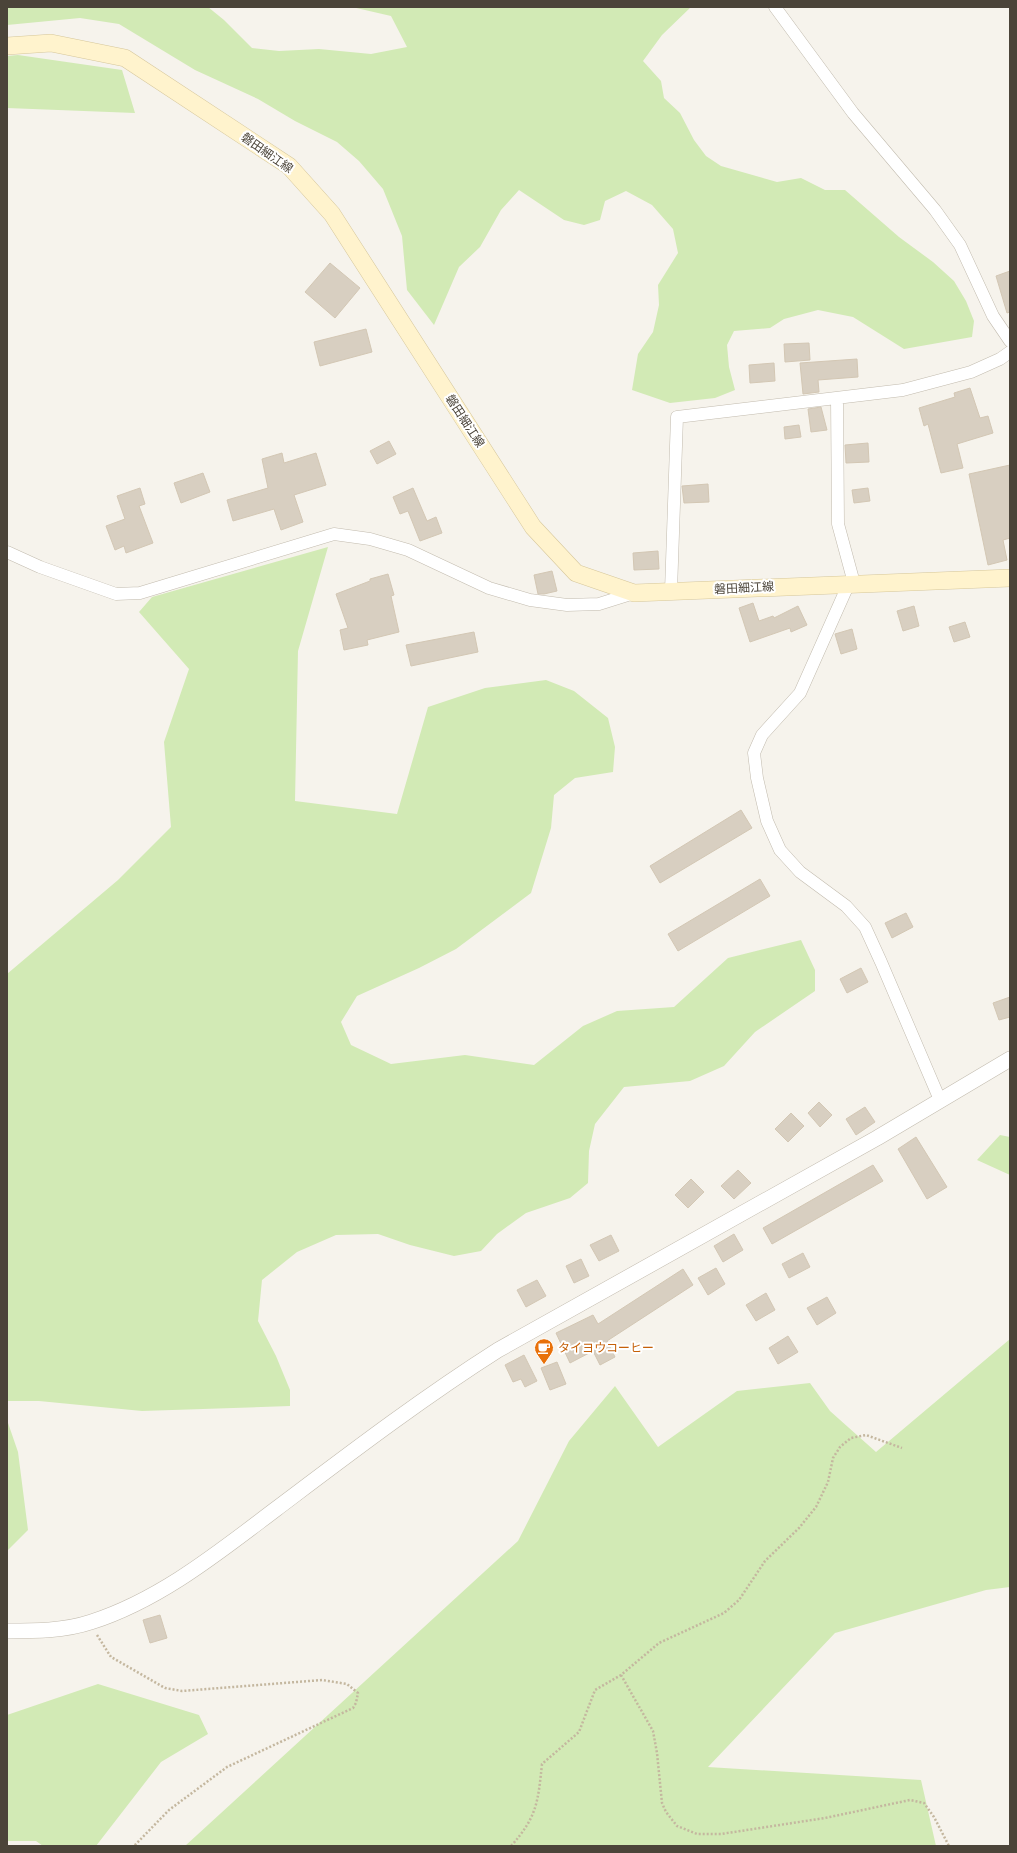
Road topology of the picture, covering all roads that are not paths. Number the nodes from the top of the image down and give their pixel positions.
1 (776, 7) edge
2 (7, 46) edge
3 (1010, 341) edge
4 (1010, 352) edge
5 (837, 398) junction
6 (7, 552) edge
7 (1010, 578) edge
8 (852, 583) junction
9 (672, 591) junction
10 (634, 593) junction
11 (1010, 1059) edge
12 (940, 1100) junction
13 (7, 1631) edge

1 - 3 street
2 - 10 main road, 磐田細江線
4 - 5 street
5 - 8 street
5 - 9 street
6 - 10 street
7 - 8 main road, 磐田細江線
8 - 9 main road, 磐田細江線
8 - 12 street
9 - 10 main road, 磐田細江線
11 - 12 street
12 - 13 street

